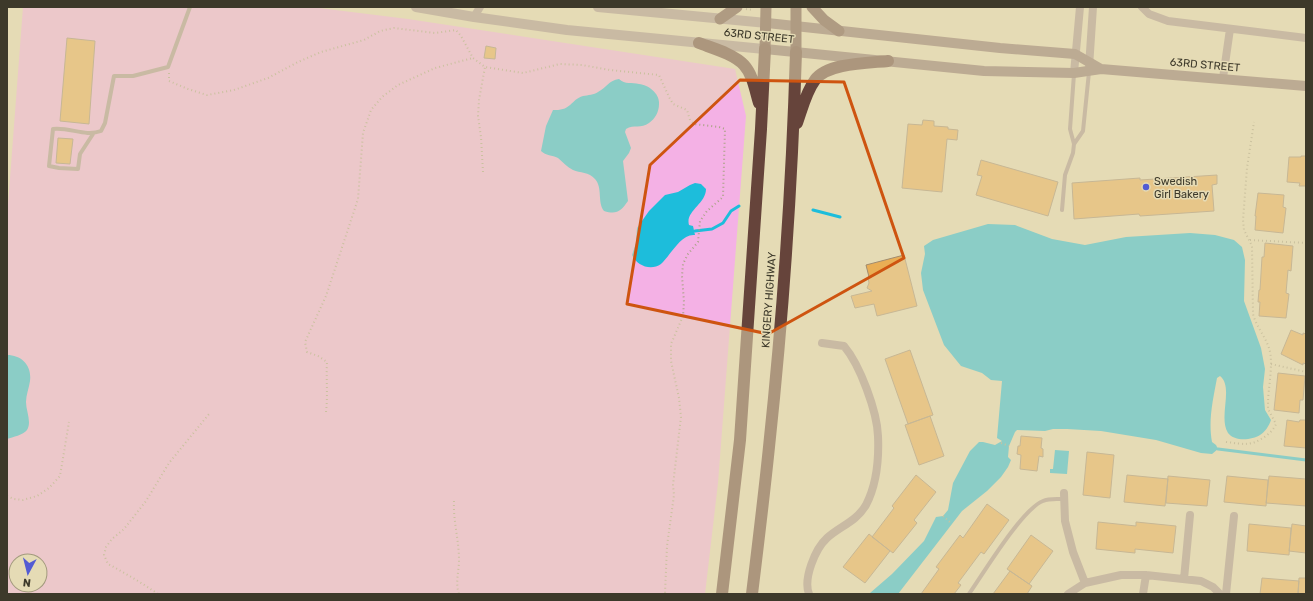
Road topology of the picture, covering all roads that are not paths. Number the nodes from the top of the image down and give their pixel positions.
1 (190, 7) edge
2 (416, 7) edge
3 (472, 7) edge
4 (480, 7) edge
5 (598, 7) edge
6 (738, 7) edge
7 (766, 7) edge
8 (796, 7) edge
9 (812, 7) edge
10 (1080, 7) edge
11 (1093, 7) edge
12 (1142, 7) edge
13 (474, 18) junction
14 (720, 19) junction
15 (767, 23) junction
16 (796, 26) junction
17 (1230, 29) junction
18 (839, 31) junction
19 (1306, 38) edge
20 (699, 43) junction
21 (765, 49) junction
22 (796, 52) junction
23 (1075, 54) junction
24 (888, 61) junction
25 (1089, 66) junction
26 (1074, 73) junction
27 (1223, 78) junction
28 (1306, 86) edge
29 (762, 113) junction
30 (794, 131) junction
31 (93, 134) junction
32 (1074, 144) junction
33 (1062, 210) dead end
34 (822, 343) dead end
35 (1064, 496) joint
36 (1190, 515) dead end
37 (1234, 516) dead end
38 (1146, 575) junction
39 (1184, 579) junction
40 (1085, 583) junction
41 (722, 594) edge
42 (752, 594) edge
43 (809, 594) edge
44 (969, 594) edge
45 (1068, 594) edge
46 (1144, 594) edge
47 (1220, 594) edge
48 (1226, 594) edge

1 - 31 lane
2 - 13 street, 63RD STREET
3 - 13 street
4 - 13 street
5 - 14 street, 63RD STREET
6 - 14 highway
7 - 15 highway, KINGERY HIGHWAY
8 - 16 highway, KINGERY HIGHWAY
9 - 18 highway
10 - 23 street
11 - 25 street
12 - 17 street
13 - 20 street, 63RD STREET
14 - 15 street, 63RD STREET
15 - 16 main road, 63RD STREET
15 - 21 highway, KINGERY HIGHWAY
16 - 18 main road, 63RD STREET
16 - 22 highway, KINGERY HIGHWAY
17 - 19 street
17 - 27 street
18 - 23 main road, 63RD STREET
20 - 21 street, 63RD STREET
20 - 29 highway
21 - 22 main road, 63RD STREET
21 - 29 highway, KINGERY HIGHWAY
22 - 24 main road, 63RD STREET
22 - 30 highway, KINGERY HIGHWAY
23 - 25 main road, 63RD STREET
23 - 26 street
24 - 26 main road, 63RD STREET
24 - 30 highway
25 - 26 main road, 63RD STREET
25 - 27 main road, 63RD STREET
25 - 32 lane
26 - 32 lane
27 - 28 main road, 63RD STREET
29 - 41 highway, KINGERY HIGHWAY
30 - 42 highway, KINGERY HIGHWAY
31 - 31 lane
32 - 33 lane
34 - 43 street
35 - 40 street
35 - 44 lane
36 - 39 street
37 - 48 street
38 - 39 street
38 - 40 street
38 - 46 street
39 - 47 street
40 - 45 street

